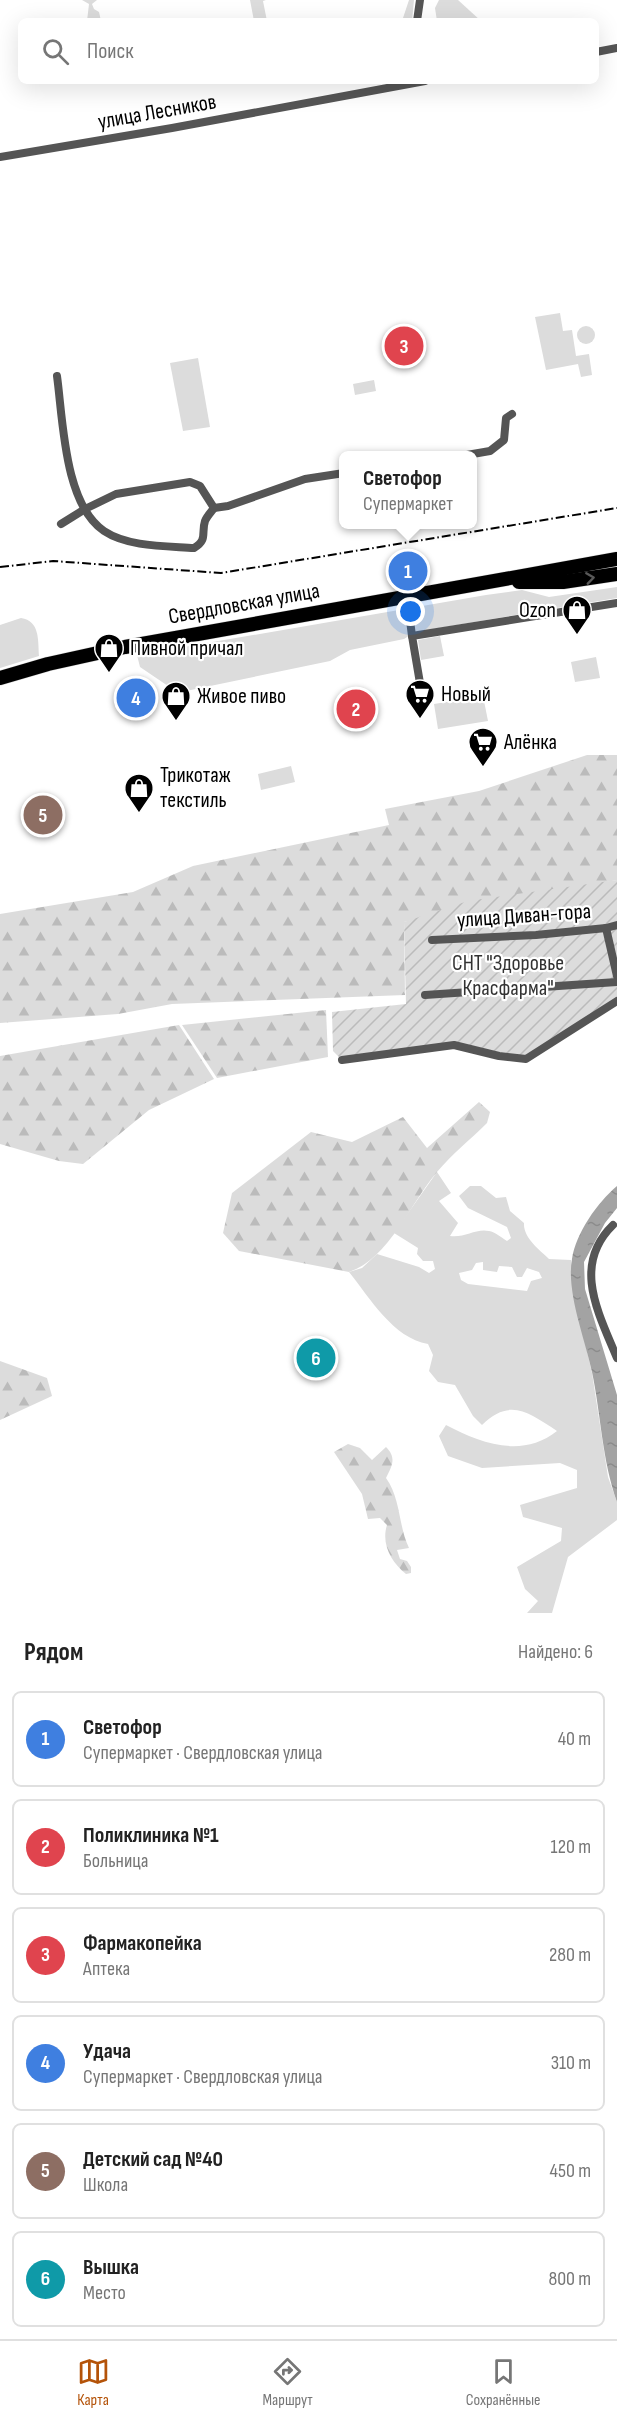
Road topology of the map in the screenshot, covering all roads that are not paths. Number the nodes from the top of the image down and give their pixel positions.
1 (420, 0) edge
2 (417, 18) edge
3 (617, 48) edge
4 (599, 51) edge
5 (409, 84) edge
6 (0, 156) edge
7 (57, 376) dead end
8 (512, 414) dead end
9 (477, 453) edge
10 (339, 474) edge
11 (214, 508) junction
12 (85, 509) junction
13 (61, 524) dead end
14 (617, 559) edge
15 (617, 574) edge
16 (498, 582) junction
17 (407, 597) junction
18 (617, 603) edge
19 (413, 639) junction
20 (0, 678) edge
21 (421, 689) dead end
22 (617, 925) edge
23 (606, 928) junction
24 (432, 940) dead end
25 (617, 976) edge
26 (617, 982) edge
27 (425, 995) dead end
28 (617, 1001) edge
29 (342, 1060) dead end
30 (613, 1225) dead end
31 (617, 1358) edge

1 - 2 street
3 - 4 street
5 - 6 street, улица Лесников
7 - 12 street
8 - 9 street
10 - 11 street
11 - 12 street
11 - 12 street
12 - 13 street
14 - 16 highway, Свердловская улица
16 -> 15 highway, Свердловская улица
16 - 17 highway, Свердловская улица
17 - 19 street
17 - 20 highway, Свердловская улица
18 - 19 street
19 - 21 street
22 - 23 street, улица Диван-гора
23 - 24 street, улица Диван-гора
23 - 25 street
26 - 27 street
28 - 29 street
30 - 31 street

